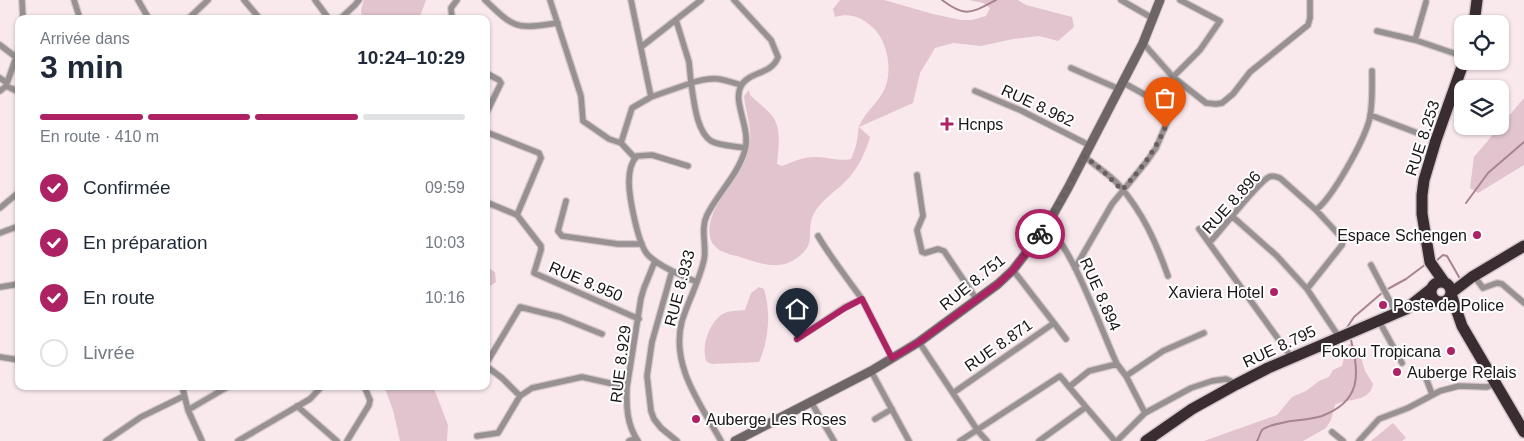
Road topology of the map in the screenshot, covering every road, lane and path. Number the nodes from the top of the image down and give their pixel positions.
1 (22, 0) edge
2 (74, 0) edge
3 (138, 0) edge
4 (208, 0) edge
5 (244, 0) edge
6 (315, 0) edge
7 (359, 0) edge
8 (456, 0) edge
9 (485, 0) edge
10 (550, 0) edge
11 (701, 0) edge
12 (734, 0) edge
13 (1121, 0) edge
14 (1160, 0) edge
15 (1180, 0) edge
16 (1310, 0) edge
17 (1477, 0) edge
18 (633, 1) edge
19 (1426, 2) dead end
20 (23, 15) edge
21 (79, 15) edge
22 (147, 15) edge
23 (192, 15) edge
24 (257, 15) edge
25 (326, 15) edge
26 (345, 15) edge
27 (452, 15) edge
28 (1475, 15) edge
29 (1154, 19) junction
30 (676, 20) junction
31 (558, 23) junction
32 (1377, 31) dead end
33 (1415, 40) junction
34 (1143, 43) junction
35 (0, 45) edge
36 (641, 48) junction
37 (1454, 53) edge
38 (15, 56) edge
39 (15, 63) edge
40 (1071, 68) dead end
41 (1461, 70) edge
42 (1372, 71) dead end
43 (490, 75) edge
44 (1173, 77) junction
45 (0, 78) edge
46 (691, 83) junction
47 (7, 85) junction
48 (741, 85) junction
49 (1120, 86) junction
50 (15, 90) edge
51 (0, 91) edge
52 (975, 91) dead end
53 (652, 97) junction
54 (490, 106) edge
55 (1370, 115) junction
56 (490, 134) edge
57 (1436, 140) junction
58 (621, 143) junction
59 (1089, 145) junction
60 (745, 148) junction
61 (1084, 156) junction
62 (635, 158) junction
63 (688, 166) dead end
64 (917, 175) dead end
65 (1122, 190) junction
66 (15, 195) edge
67 (566, 201) dead end
68 (490, 204) edge
69 (0, 208) edge
70 (1316, 210) junction
71 (517, 215) junction
72 (1233, 217) junction
73 (1046, 226) junction
74 (15, 227) edge
75 (1200, 229) dead end
76 (0, 233) edge
77 (818, 236) dead end
78 (1209, 243) junction
79 (642, 244) junction
80 (1524, 246) edge
81 (656, 261) junction
82 (1371, 265) dead end
83 (1075, 268) junction
84 (1013, 270) junction
85 (672, 271) junction
86 (1168, 276) dead end
87 (1473, 277) junction
88 (698, 282) junction
89 (15, 285) edge
90 (0, 287) edge
91 (1443, 288) junction
92 (1307, 289) junction
93 (862, 299) junction
94 (977, 300) junction
95 (1438, 302) junction
96 (1524, 303) edge
97 (1401, 311) junction
98 (638, 319) junction
99 (1379, 321) junction
100 (1054, 323) junction
101 (1462, 326) junction
102 (1204, 333) dead end
103 (602, 334) dead end
104 (1339, 337) junction
105 (797, 339) dead end
106 (1066, 339) dead end
107 (919, 342) junction
108 (0, 357) edge
109 (490, 358) edge
110 (892, 358) junction
111 (1292, 358) junction
112 (15, 359) edge
113 (1402, 363) dead end
114 (1117, 364) junction
115 (490, 368) edge
116 (871, 371) junction
117 (1424, 373) dead end
118 (1126, 376) junction
119 (1237, 384) junction
120 (1495, 384) junction
121 (1069, 387) junction
122 (627, 388) junction
123 (183, 390) edge
124 (222, 390) edge
125 (319, 390) edge
126 (366, 390) edge
127 (953, 393) junction
128 (1432, 394) junction
129 (184, 396) junction
130 (520, 396) junction
131 (811, 402) junction
132 (298, 406) junction
133 (1086, 407) junction
134 (892, 409) junction
135 (188, 410) junction
136 (1145, 414) junction
137 (875, 419) dead end
138 (978, 431) junction
139 (1332, 432) dead end
140 (1524, 432) edge
141 (477, 436) dead end
142 (637, 440) edge
143 (106, 441) edge
144 (202, 441) edge
145 (238, 441) edge
146 (337, 441) edge
147 (347, 441) edge
148 (629, 441) edge
149 (678, 441) edge
150 (721, 441) edge
151 (735, 441) edge
152 (834, 441) edge
153 (909, 441) edge
154 (960, 441) edge
155 (987, 441) edge
156 (1039, 441) edge
157 (1116, 441) edge
158 (1146, 441) edge
159 (1343, 441) edge
160 (1359, 441) edge

1 - 20 street
2 - 21 street
3 - 22 street
4 - 23 street
5 - 24 street
6 - 25 street
7 - 26 street
8 - 27 street
9 - 31 street
10 - 31 street
11 - 30 street
12 - 48 street
13 - 29 street
14 - 29 main road, RUE 8.751
15 - 44 street
16 - 44 street
17 - 28 highway
18 - 36 street
19 - 33 street
29 - 34 main road, RUE 8.751
30 - 36 street
30 - 46 street
31 - 58 street
32 - 33 street
33 - 37 street
34 - 44 street
34 - 49 main road, RUE 8.751
35 - 38 street
36 - 53 street
39 - 47 street
40 - 49 street
41 - 57 highway, RUE 8.253
42 - 55 street
43 - 54 street
45 - 47 street
46 - 48 street
46 - 53 street
46 - 60 street
47 - 50 street
47 - 51 street
48 - 60 street, RUE 8.933
49 - 59 main road, RUE 8.751
49 - 65 street
52 - 59 street, RUE 8.962
53 - 58 street
55 - 57 street
55 - 70 street
56 - 71 street
57 - 91 highway, RUE 8.253
58 - 62 street
59 - 61 main road, RUE 8.751
60 - 88 street, RUE 8.933
61 - 65 street
61 - 73 main road, RUE 8.751
62 - 63 street
62 - 79 street
64 - 94 street
65 - 83 street
65 - 86 street
66 - 69 street
67 - 79 street
68 - 71 street
70 - 72 street, RUE 8.896
70 - 92 street
71 - 98 street, RUE 8.950
72 - 78 street, RUE 8.896
72 - 92 street
73 - 83 street, RUE 8.894
73 - 84 main road, RUE 8.751
74 - 76 street
75 - 78 street
77 - 93 street
78 - 111 street, RUE 8.896
79 - 81 street
80 - 87 highway
81 - 85 street
81 - 98 street, RUE 8.929
82 - 97 street
83 - 114 street, RUE 8.894
84 - 94 main road, RUE 8.751
84 - 100 street, RUE 8.871
85 - 88 street
85 - 149 street
87 - 91 highway
87 - 96 street
88 - 150 street, RUE 8.933
89 - 90 street
91 - 95 highway
91 - 95 highway
91 - 97 highway, RUE 8.795
91 - 101 highway
92 - 104 street
93 - 105 street
93 - 110 street
94 - 107 main road, RUE 8.751
95 - 97 highway
95 - 101 highway
97 - 99 highway, RUE 8.795
98 - 122 street, RUE 8.929
99 - 104 highway, RUE 8.795
99 - 113 street
100 - 106 street
100 - 127 street, RUE 8.871
101 - 120 highway
102 - 118 street
103 - 109 street
104 - 111 highway, RUE 8.795
107 - 110 main road, RUE 8.751
107 - 127 street
108 - 112 street
110 - 116 main road, RUE 8.751
111 - 119 highway, RUE 8.795
114 - 118 street, RUE 8.894
114 - 121 street
115 - 130 street
116 - 131 main road, RUE 8.751
116 - 134 street
117 - 128 street
118 - 136 street, RUE 8.894
119 - 136 street
119 - 158 highway, RUE 8.795
120 - 128 street
120 - 140 highway
121 - 133 street
121 - 138 street
122 - 130 street
122 - 142 street, RUE 8.929
123 - 129 street
124 - 135 street
125 - 132 street
126 - 147 street
127 - 138 street
128 - 160 street
129 - 135 street
129 - 143 street
130 - 141 street
131 - 151 main road, RUE 8.751
131 - 152 street
132 - 145 street
132 - 146 street
133 - 156 street
133 - 157 street
134 - 137 street
134 - 153 street
135 - 144 street
136 - 157 street
138 - 154 street
138 - 155 street
139 - 159 street
142 - 148 street

